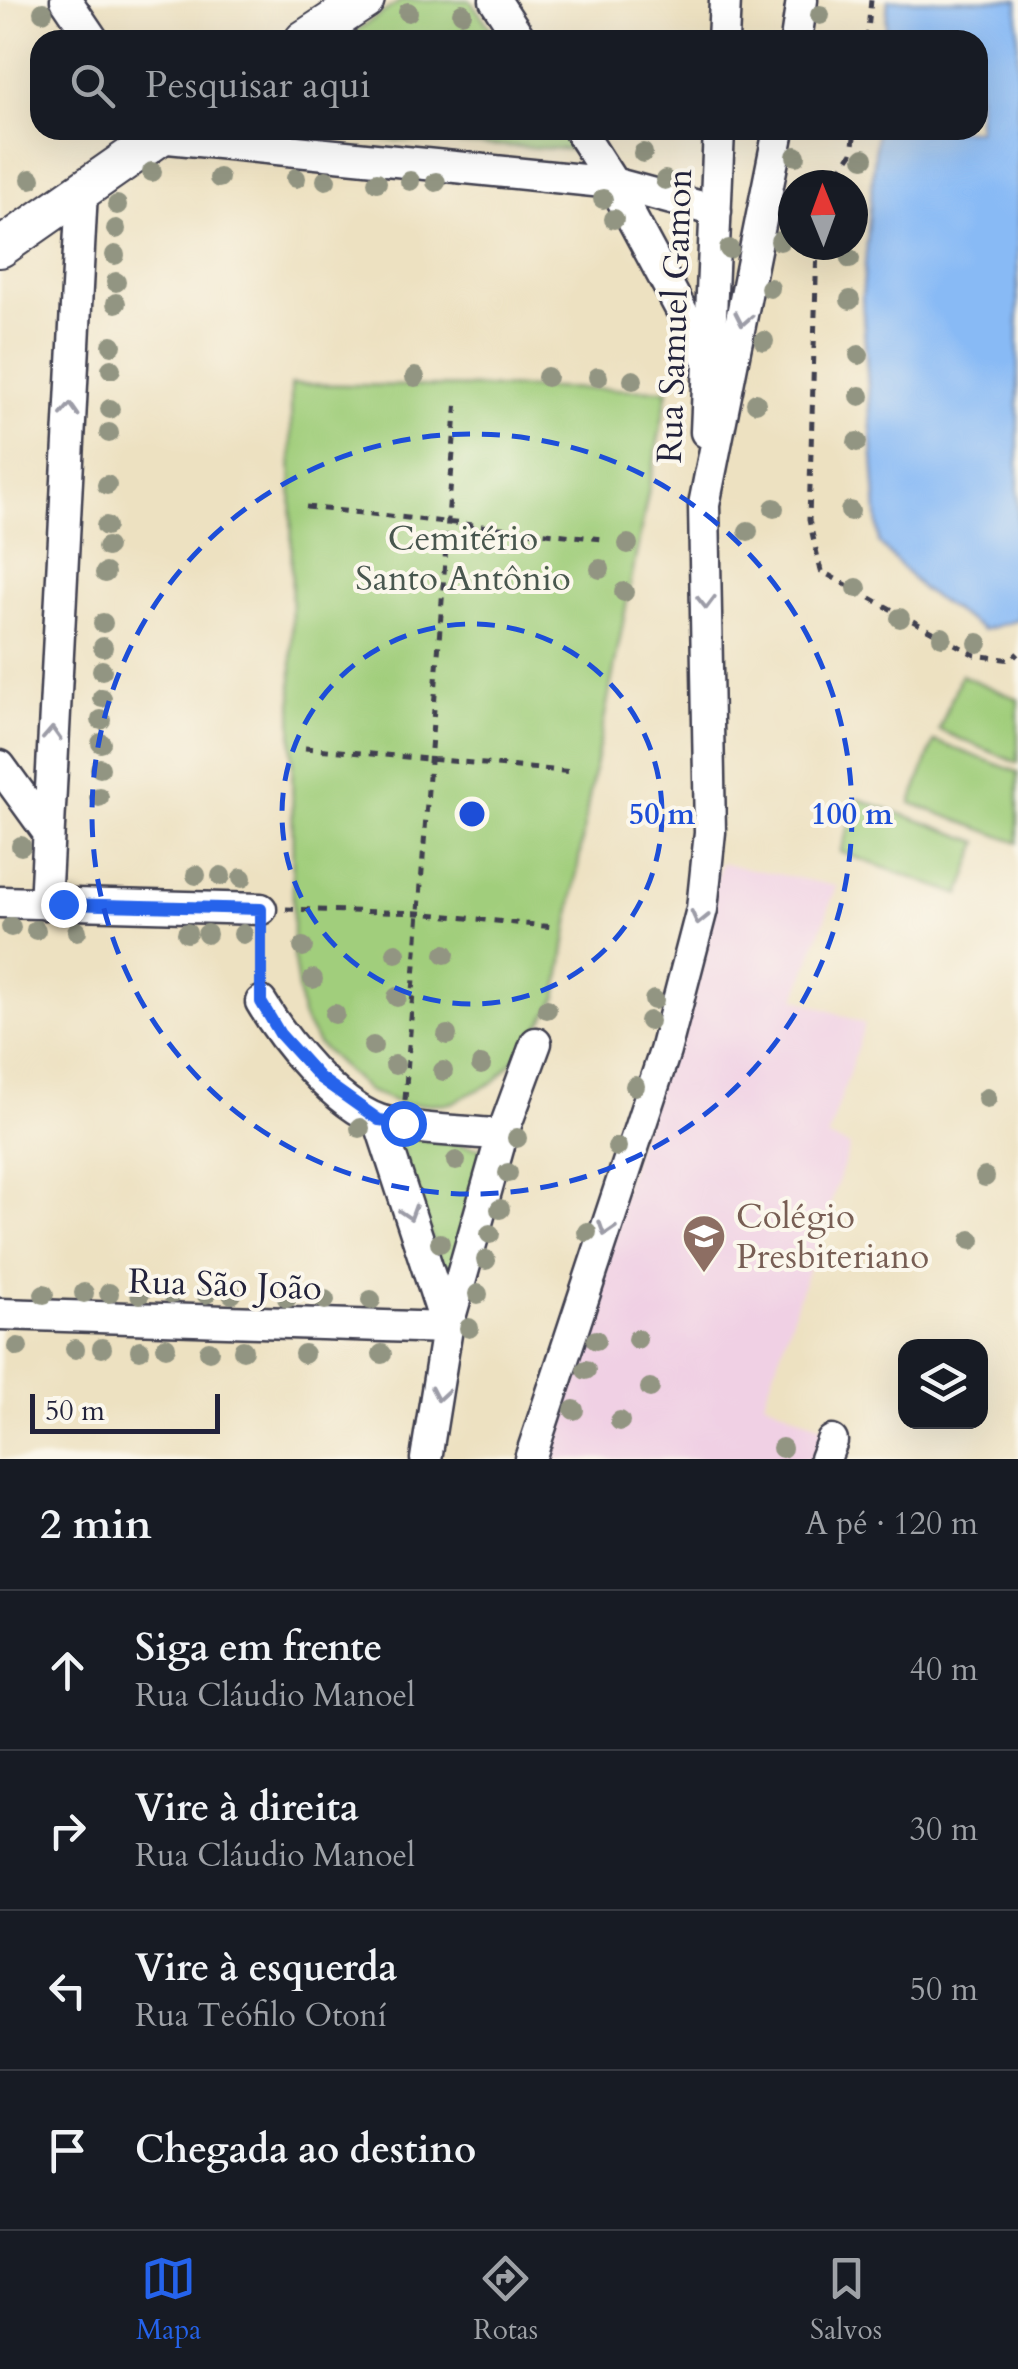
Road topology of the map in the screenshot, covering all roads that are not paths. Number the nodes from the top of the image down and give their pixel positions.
1 (66, 0) edge
2 (364, 0) edge
3 (495, 0) edge
4 (725, 0) edge
5 (802, 0) edge
6 (86, 30) edge
7 (319, 30) edge
8 (514, 30) edge
9 (724, 30) edge
10 (798, 30) edge
11 (149, 140) edge
12 (231, 140) edge
13 (585, 140) edge
14 (720, 140) edge
15 (777, 140) edge
16 (613, 183) junction
17 (82, 191) junction
18 (716, 212) junction
19 (0, 248) edge
20 (708, 360) junction
21 (704, 505) junction
22 (0, 766) edge
23 (47, 832) junction
24 (0, 902) edge
25 (45, 904) junction
26 (261, 909) road end
27 (261, 1002) road end
28 (536, 1043) dead end
29 (391, 1122) junction
30 (502, 1135) junction
31 (0, 1314) edge
32 (447, 1328) junction
33 (426, 1459) edge
34 (530, 1459) edge

1 - 6 street
2 - 7 main road
3 - 8 street
4 - 9 street
5 - 10 street
11 - 17 main road
12 - 16 street
13 - 16 street
14 - 18 street, Rua Samuel Gamon
15 -> 21 street
16 - 18 street
16 - 20 street
17 - 19 main road
23 -> 17 street
18 - 20 street, Rua Samuel Gamon
20 - 21 street, Rua Samuel Gamon
21 -> 34 street
22 - 23 street
23 - 25 street
24 - 25 street
25 - 26 street
27 - 29 street
28 - 30 street
29 - 30 street
29 -> 32 street
30 - 32 street
31 - 32 street, Rua São João
32 -> 33 street

